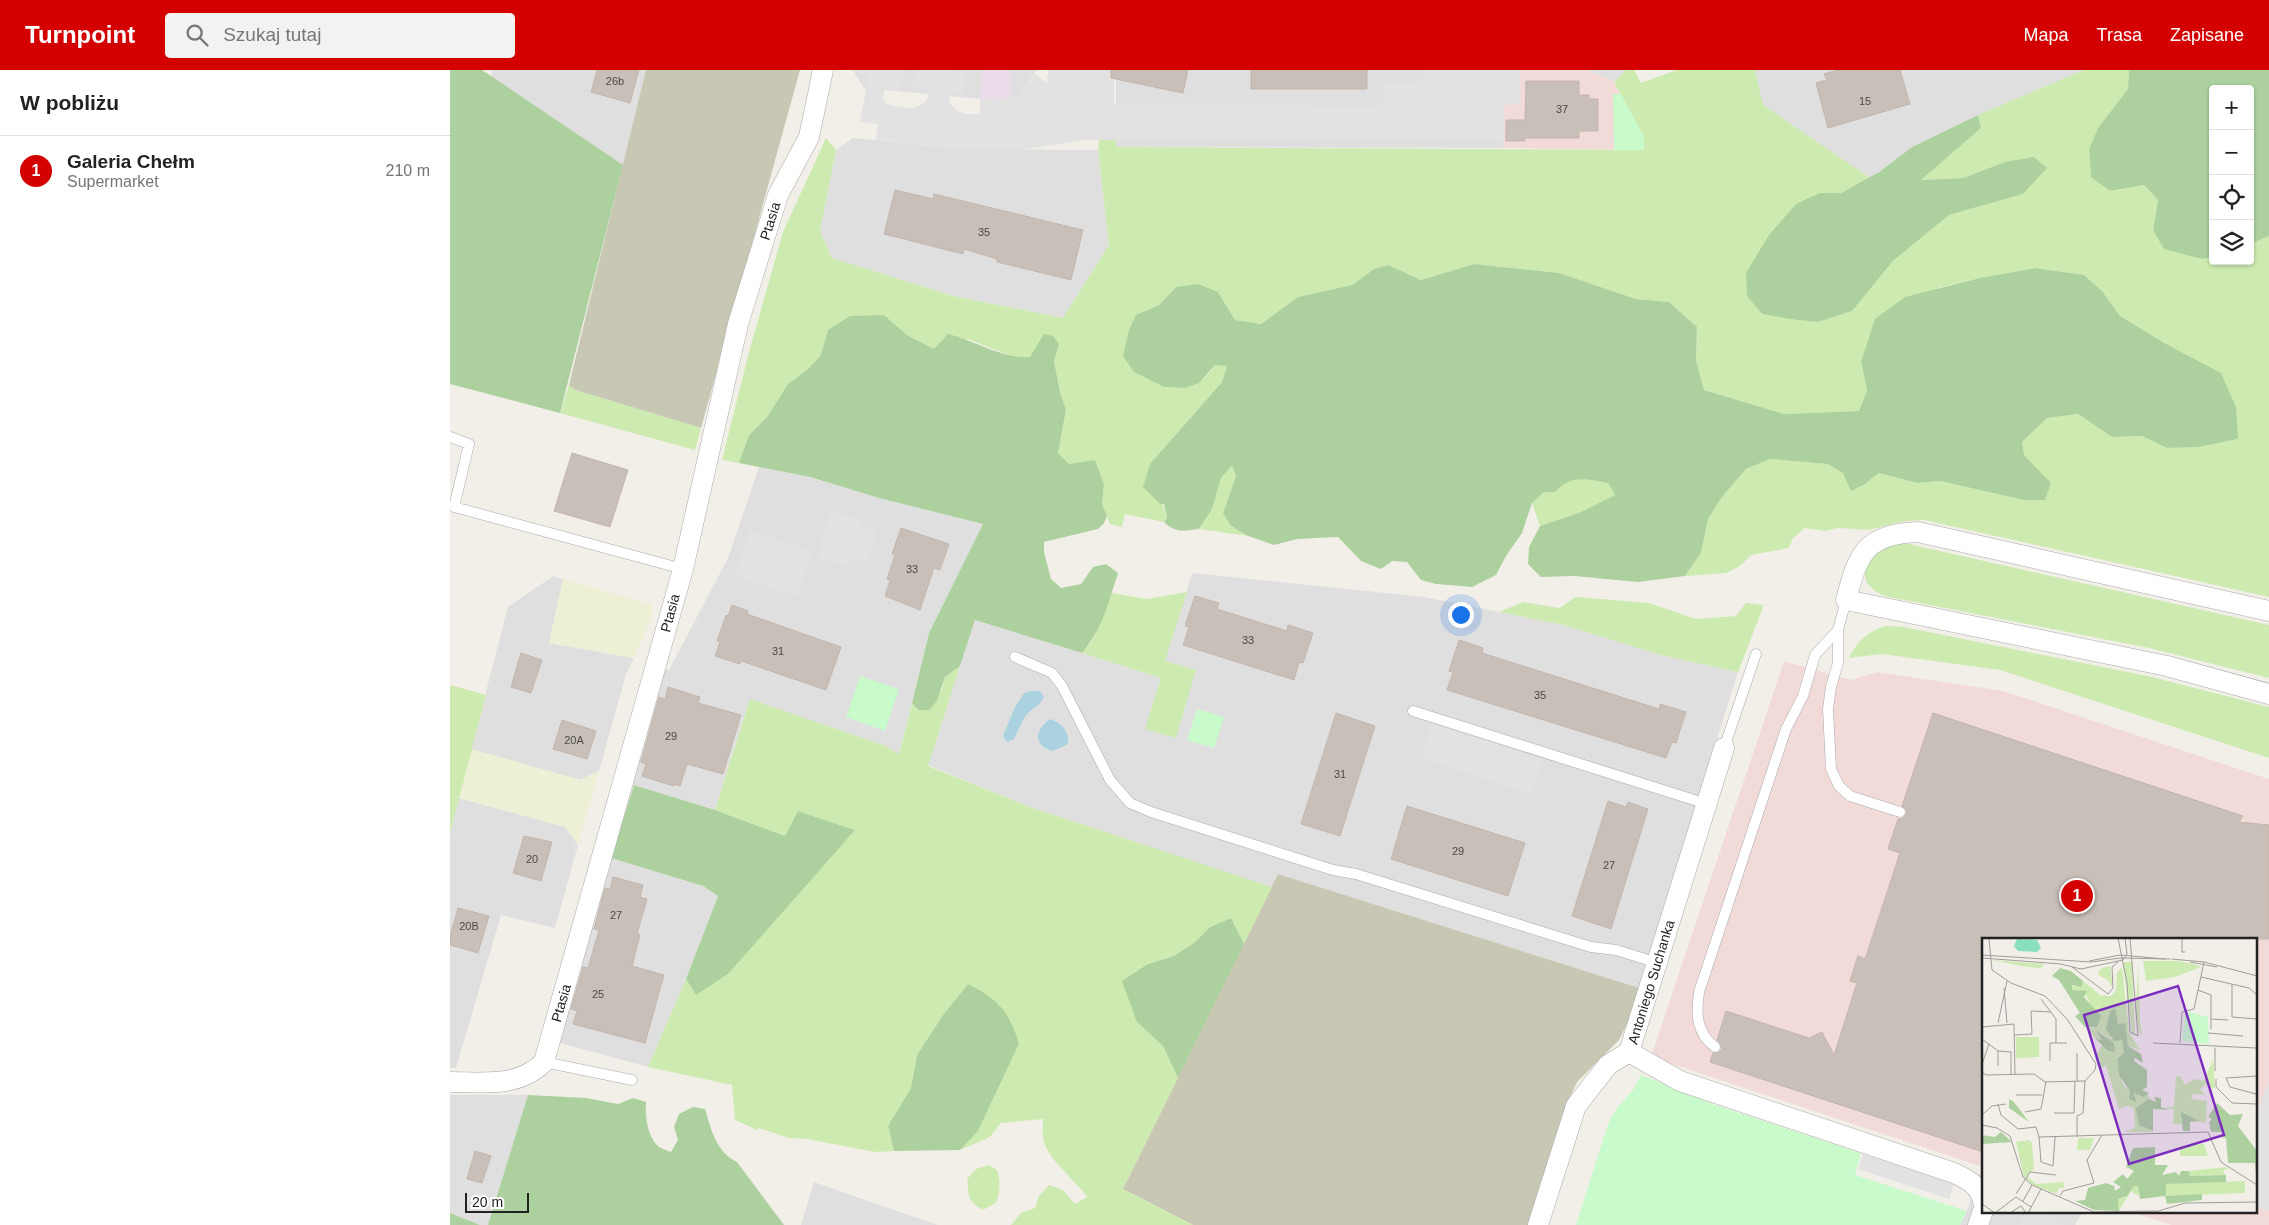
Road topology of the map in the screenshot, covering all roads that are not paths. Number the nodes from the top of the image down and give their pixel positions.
1 (823, 70) edge
2 (450, 438) edge
3 (682, 569) junction
4 (1846, 600) junction
5 (2269, 611) edge
6 (1838, 630) junction
7 (1756, 654) dead end
8 (1015, 657) dead end
9 (2269, 694) edge
10 (1413, 710) dead end
11 (1724, 748) joint
12 (1707, 804) junction
13 (1900, 812) dead end
14 (1658, 963) junction
15 (1715, 1047) dead end
16 (1629, 1052) junction
17 (544, 1062) junction
18 (632, 1080) dead end
19 (450, 1082) edge
20 (1982, 1196) edge
21 (1983, 1212) edge
22 (1538, 1225) edge
23 (1978, 1225) edge

1 - 3 street, Ptasia
2 - 3 lane
3 - 17 street, Ptasia
4 - 5 street
4 - 6 lane
4 - 9 street
6 - 13 lane
6 - 15 lane
7 - 11 lane
8 - 14 lane
10 - 12 lane
11 - 12 street, Antoniego Suchanka
12 - 14 street, Antoniego Suchanka
14 - 16 street, Antoniego Suchanka
16 - 20 street
16 - 22 street, Antoniego Suchanka
17 - 18 lane
17 - 19 street
21 - 23 street

